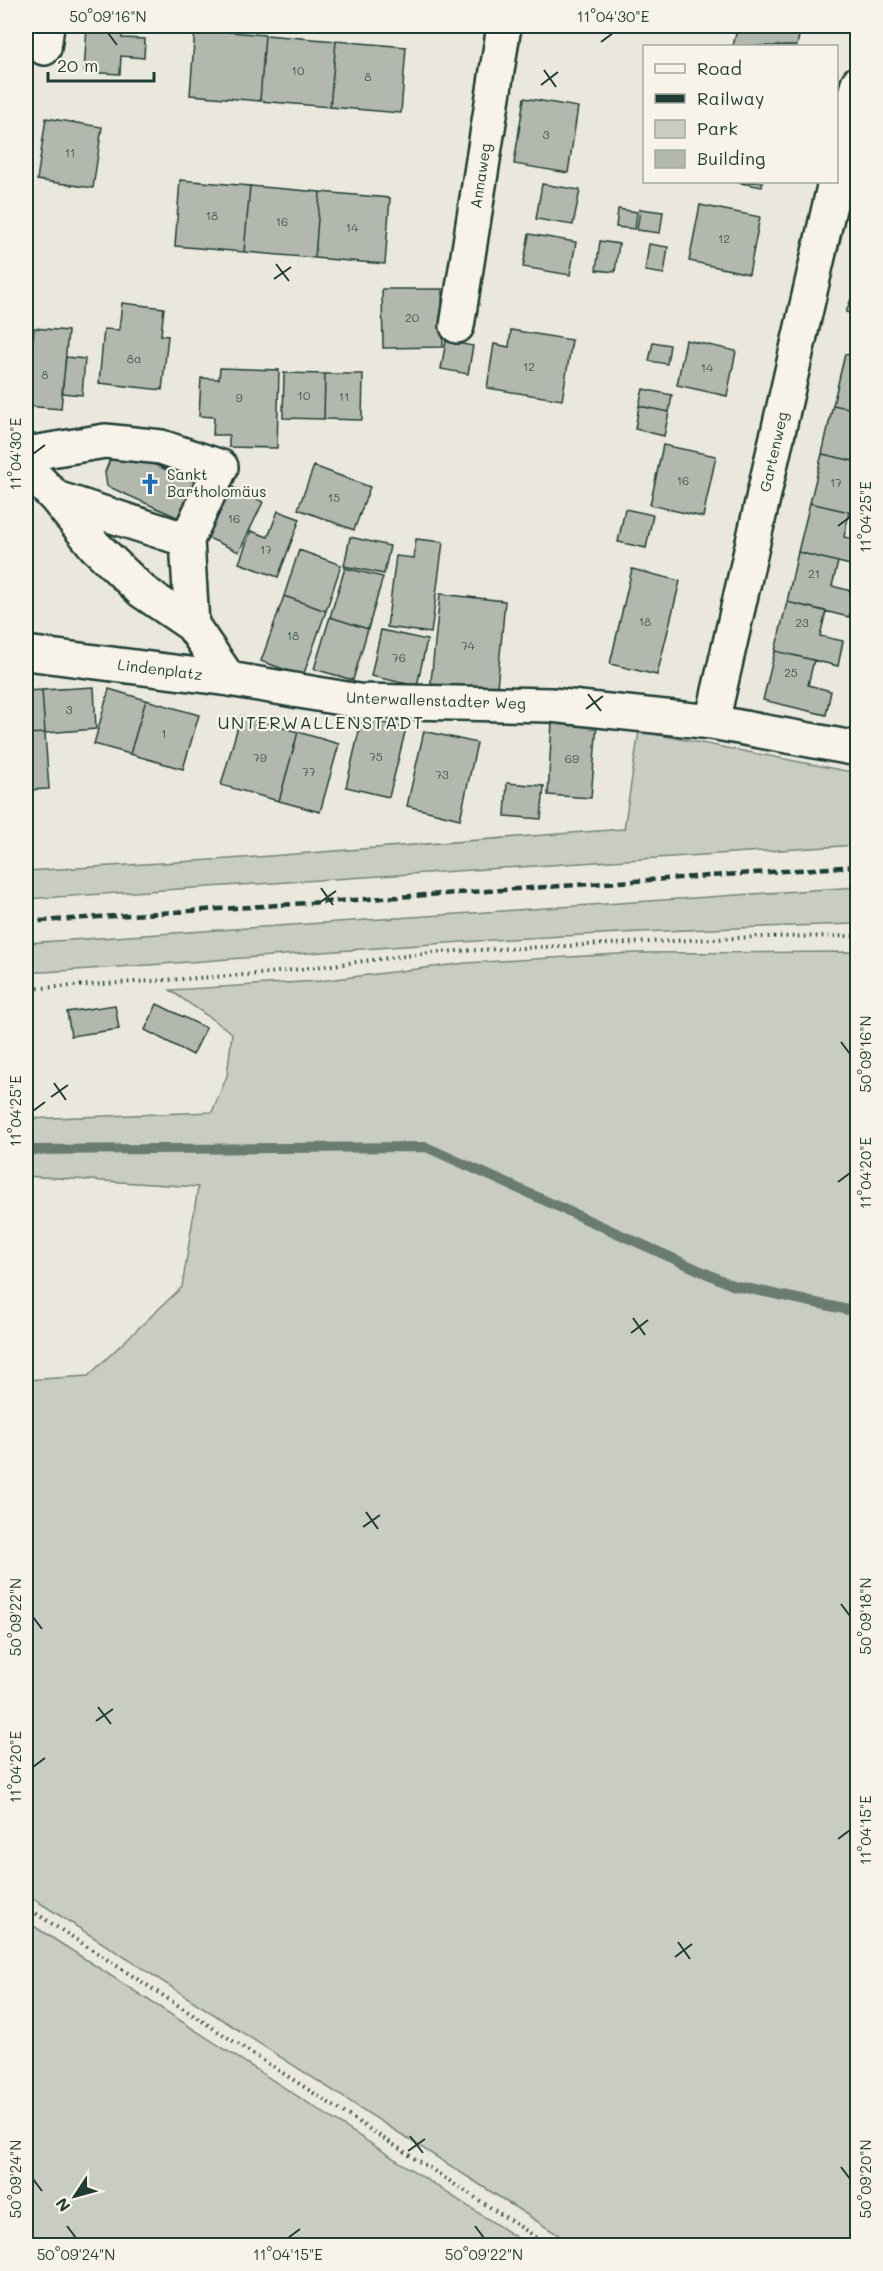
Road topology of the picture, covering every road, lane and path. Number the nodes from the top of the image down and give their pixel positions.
1 (504, 26) edge
2 (858, 83) edge
3 (842, 172) edge
4 (457, 326) dead end
5 (26, 454) edge
6 (26, 467) edge
7 (56, 498) junction
8 (187, 540) junction
9 (192, 625) junction
10 (26, 653) edge
11 (229, 679) junction
12 (712, 722) junction
13 (858, 749) edge
14 (858, 936) edge
15 (26, 989) edge
16 (26, 1907) edge
17 (550, 2246) edge

1 - 4 street, Annaweg
2 - 3 street, Gartenweg
3 - 12 street, Gartenweg
5 - 8 street
6 - 7 street, Lindenplatz
7 - 8 street, Lindenplatz
7 - 9 street, Lindenplatz
8 - 9 street
9 - 11 street, Lindenplatz
10 - 11 street, Lindenplatz
11 - 12 street, Unterwallenstadter Weg
12 - 13 street, Unterwallenstadter Weg
14 - 15 path
16 - 17 path

